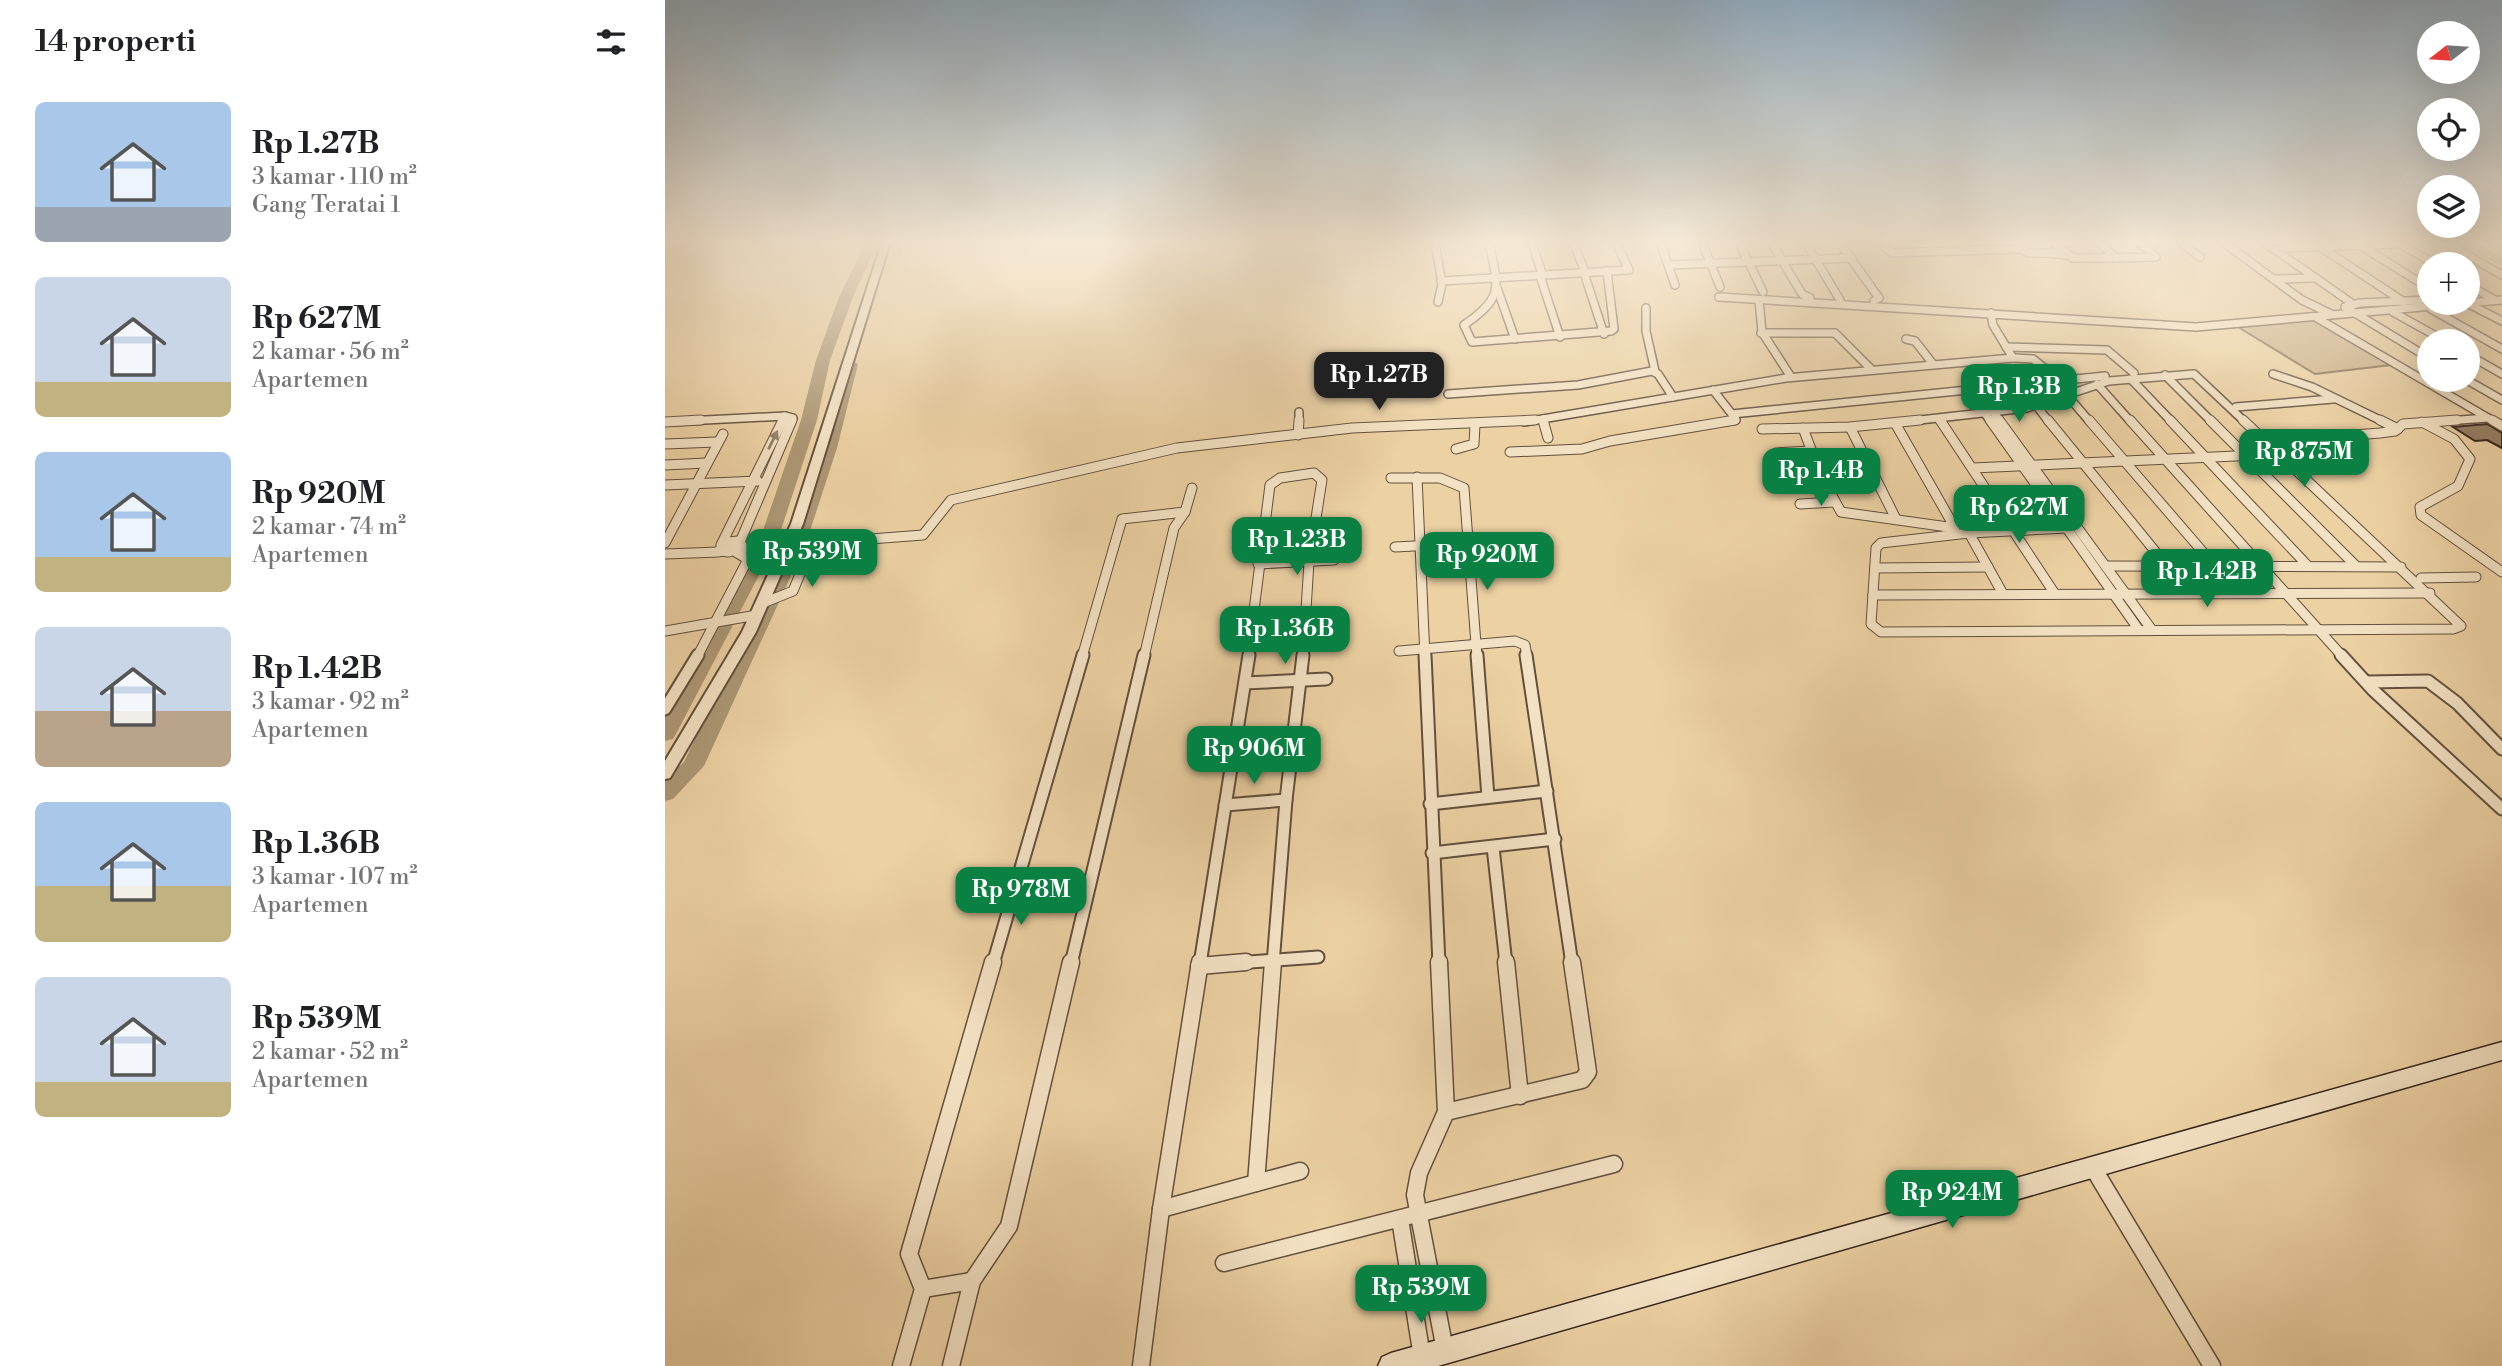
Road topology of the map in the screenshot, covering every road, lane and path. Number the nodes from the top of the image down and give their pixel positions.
1 (865, 306) edge
2 (1488, 306) edge
3 (1504, 306) edge
4 (1550, 306) edge
5 (1595, 306) edge
6 (1612, 306) edge
7 (1758, 306) edge
8 (1829, 306) edge
9 (2312, 306) edge
10 (2348, 306) edge
11 (1646, 308) dead end
12 (2417, 308) edge
13 (2480, 309) edge
14 (2393, 312) junction
15 (2355, 314) junction
16 (2447, 315) edge
17 (2449, 315) edge
18 (2335, 316) junction
19 (2315, 317) junction
20 (1992, 319) junction
21 (2502, 321) edge
22 (2423, 329) edge
23 (1761, 333) junction
24 (1604, 334) junction
25 (1560, 337) junction
26 (1906, 339) dead end
27 (1515, 340) junction
28 (2502, 343) edge
29 (2006, 347) junction
30 (2502, 349) edge
31 (2417, 351) edge
32 (2013, 358) junction
33 (2480, 361) edge
34 (1933, 364) junction
35 (1871, 369) junction
36 (1655, 372) junction
37 (2502, 373) edge
38 (2150, 374) junction
39 (2273, 374) dead end
40 (2165, 375) junction
41 (2132, 376) junction
42 (1791, 377) junction
43 (2059, 380) junction
44 (2097, 384) junction
45 (2480, 387) edge
46 (1713, 390) junction
47 (1448, 394) dead end
48 (2067, 395) junction
49 (1673, 397) junction
50 (2333, 399) junction
51 (2502, 400) edge
52 (2036, 405) junction
53 (2236, 407) junction
54 (1299, 412) dead end
55 (1990, 414) junction
56 (785, 416) junction
57 (1543, 419) junction
58 (1735, 419) junction
59 (1939, 419) junction
60 (2496, 421) edge
61 (665, 422) edge
62 (2422, 422) junction
63 (1895, 423) junction
64 (1475, 425) junction
65 (1850, 426) junction
66 (1803, 428) junction
67 (1762, 429) dead end
68 (2398, 429) junction
69 (1298, 435) junction
70 (1548, 438) dead end
71 (2275, 441) junction
72 (665, 444) edge
73 (1456, 449) dead end
74 (1810, 451) junction
75 (1510, 452) dead end
76 (1776, 453) dead end
77 (2280, 454) junction
78 (2246, 456) junction
79 (2207, 458) junction
80 (2166, 459) junction
81 (2127, 461) junction
82 (706, 463) junction
83 (2080, 463) junction
84 (665, 465) edge
85 (2024, 466) junction
86 (2035, 466) junction
87 (1972, 468) junction
88 (1821, 476) junction
89 (1417, 477) junction
90 (1391, 478) dead end
91 (1785, 478) dead end
92 (753, 481) junction
93 (764, 481) junction
94 (695, 483) junction
95 (665, 485) edge
96 (1192, 488) dead end
97 (945, 489) dead end
98 (945, 502) junction
99 (1834, 502) junction
100 (1800, 504) dead end
101 (2053, 509) junction
102 (2065, 509) junction
103 (1185, 512) junction
104 (1896, 519) junction
105 (2067, 528) junction
106 (2014, 530) junction
107 (1961, 531) junction
108 (1492, 542) dead end
109 (665, 543) edge
110 (1467, 543) junction
111 (812, 545) junction
112 (1418, 546) junction
113 (737, 547) junction
114 (782, 547) junction
115 (1395, 547) dead end
116 (720, 548) junction
117 (665, 554) edge
118 (1334, 560) dead end
119 (1309, 562) junction
120 (1258, 564) junction
121 (2355, 565) junction
122 (2108, 566) junction
123 (2215, 566) junction
124 (2308, 566) junction
125 (2400, 566) junction
126 (1988, 567) junction
127 (2168, 567) junction
128 (2263, 567) junction
129 (1875, 568) junction
130 (2502, 572) edge
131 (2476, 577) dead end
132 (2421, 578) junction
133 (2113, 593) junction
134 (2126, 593) junction
135 (2287, 593) junction
136 (2430, 593) junction
137 (2003, 594) junction
138 (2055, 594) junction
139 (1873, 596) junction
140 (769, 601) junction
141 (751, 616) junction
142 (721, 620) junction
143 (2461, 626) junction
144 (2320, 629) junction
145 (2139, 630) junction
146 (2152, 630) junction
147 (665, 631) edge
148 (1318, 642) dead end
149 (1303, 643) junction
150 (1476, 645) junction
151 (1249, 647) junction
152 (1423, 649) junction
153 (1399, 651) dead end
154 (1327, 679) dead end
155 (1301, 681) junction
156 (2367, 682) junction
157 (1245, 683) junction
158 (665, 709) edge
159 (2502, 749) edge
160 (665, 774) edge
161 (1547, 791) junction
162 (1488, 797) junction
163 (1286, 800) junction
164 (1430, 804) junction
165 (1225, 805) junction
166 (2502, 809) edge
167 (1555, 839) junction
168 (1493, 847) junction
169 (1432, 853) junction
170 (1318, 957) dead end
171 (1272, 960) junction
172 (1199, 966) junction
173 (2502, 1051) edge
174 (1520, 1096) junction
175 (1446, 1112) junction
176 (1614, 1164) dead end
177 (2092, 1166) junction
178 (1300, 1171) dead end
179 (1256, 1183) junction
180 (1161, 1209) junction
181 (1418, 1213) junction
182 (1399, 1219) junction
183 (1224, 1263) dead end
184 (972, 1281) junction
185 (923, 1289) junction
186 (1434, 1355) junction
187 (901, 1366) edge
188 (951, 1366) edge
189 (1142, 1366) edge
190 (1391, 1366) edge
191 (2213, 1366) edge

1 - 114 street
2 - 27 street
3 - 27 street
4 - 25 street
5 - 24 street
6 - 24 street
7 - 23 street
8 - 20 street
9 - 18 street
10 - 15 street
11 - 36 street
12 - 14 street
13 - 21 street
14 - 15 street
14 - 22 street
15 - 18 street
15 - 31 street
16 - 30 street
17 - 28 street
18 - 19 street
19 - 20 street
19 - 60 street
20 - 29 street
23 - 35 street
23 - 42 street
24 - 25 street
25 - 27 street
26 - 34 street
29 - 32 street
29 - 41 street
32 - 34 street
32 - 43 street
33 - 37 street
34 - 35 street
35 - 42 street
36 - 47 street
36 - 49 street
38 - 40 street
38 - 41 street
38 - 53 street
39 - 50 street
40 - 77 street
40 - 78 street
41 - 43 street
41 - 44 street
41 - 79 street
42 - 46 street
43 - 58 street
44 - 48 street
44 - 80 street
45 - 51 street
46 - 49 street
46 - 58 street
48 - 52 street
48 - 81 street
49 - 57 street
50 - 53 street
50 - 68 street
52 - 55 street
52 - 83 street
53 - 71 street
54 - 69 street
55 - 59 street
55 - 85 street
55 - 86 street
56 - 61 street
92 -> 56 street
56 - 93 street
57 - 64 street
57 - 70 street
58 - 75 street
59 - 63 street
59 - 87 street
60 - 62 street
62 - 68 street
62 - 130 street
63 - 65 street
63 - 107 street
64 - 69 street
64 - 73 street
65 - 66 street
65 - 104 street
66 - 67 street
66 - 74 street
68 - 71 street
69 - 98 street
71 - 132 street
72 - 82 street
74 - 76 street
74 - 88 street
77 - 78 street
77 - 125 street
78 - 79 street
78 - 121 street
79 - 80 street
79 - 124 street
80 - 81 street
80 - 128 street
81 - 83 street
81 - 123 street
82 - 84 street
82 - 94 street
83 - 86 street
83 - 127 street
85 - 86 street
85 - 87 street
85 - 101 street
86 - 102 street
87 - 106 street
88 - 91 street
88 - 99 street
89 - 90 street
89 - 110 street
89 - 112 street
92 - 93 street
92 - 94 street
92 - 116 street
93 - 113 street
94 - 95 street
94 - 109 street
96 - 103 street
97 - 98 street
98 - 111 street
99 - 100 street
99 - 104 street
101 - 102 street
101 - 105 street
102 - 122 street
103 - 184 street
103 - 185 street
104 - 107 street
105 - 106 street
105 - 133 street
106 - 107 street
106 - 138 street
107 - 126 street
107 - 129 street
108 - 110 street
110 - 112 street
110 - 150 street
111 - 114 street
111 - 140 street
112 - 115 street
112 - 152 street
113 - 114 street
113 - 116 street
113 - 142 street
114 - 140 street
116 - 117 street
118 - 119 street
119 - 120 street
119 - 120 street
119 - 149 street
120 - 151 street
121 - 124 street
121 - 125 street
122 - 127 street
122 - 134 street
123 - 127 street
123 - 128 street
124 - 128 street
125 - 136 street
126 - 129 street
126 - 137 street
128 - 135 street
129 - 139 street
131 - 132 street
132 - 143 street
133 - 134 street
133 - 138 street
133 - 145 street
134 - 135 street
134 - 146 street
135 - 136 street
135 - 144 street
136 - 143 street
137 - 138 street
137 - 139 street
139 - 145 street
140 - 141 street
141 - 142 street
141 - 160 street
142 - 147 street
142 - 158 street
143 - 144 street
144 - 146 street
144 - 156 street
145 - 146 street
148 - 149 street
149 - 151 street
149 - 155 street
150 - 152 street
150 - 161 street
150 - 162 street
151 - 157 street
152 - 153 street
152 - 164 street
154 - 155 street
155 - 157 street
155 - 163 street
156 - 159 street
156 - 166 street
157 - 165 street
161 - 162 street
161 - 167 street
162 - 164 street
163 - 165 street
163 - 171 street
164 - 169 street
165 - 172 street
167 - 168 street
167 - 174 street
168 - 169 street
168 - 174 street
169 - 175 street
170 - 171 street
171 - 172 street
171 - 179 street
172 - 180 street
173 - 177 main road
174 - 175 street
175 - 181 street
176 - 181 street
177 - 186 main road
177 - 191 street
178 - 179 street
179 - 180 street
180 - 189 street
181 - 182 street
181 - 186 street
182 - 183 street
182 - 186 street
184 - 185 street
184 - 188 street
185 - 187 street
186 - 190 main road

